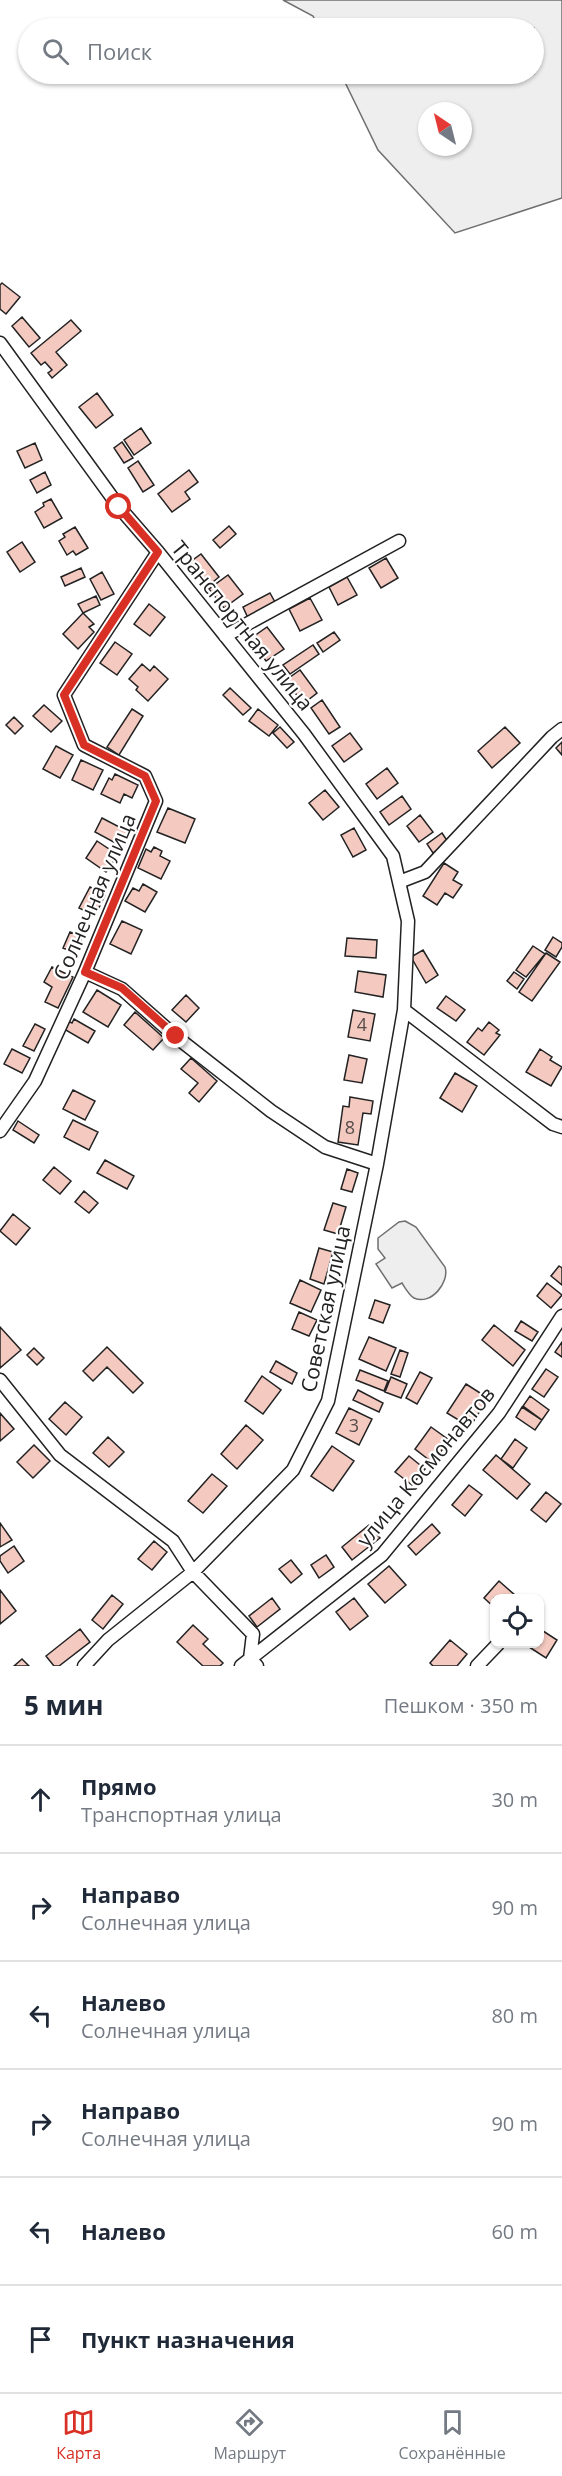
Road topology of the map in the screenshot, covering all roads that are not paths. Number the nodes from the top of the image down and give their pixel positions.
1 (0, 343) edge
2 (399, 541) dead end
3 (158, 552) junction
4 (225, 636) junction
5 (562, 729) edge
6 (399, 882) junction
7 (85, 972) junction
8 (404, 1010) junction
9 (559, 1122) edge
10 (0, 1131) edge
11 (377, 1164) junction
12 (562, 1316) edge
13 (0, 1380) edge
14 (193, 1572) junction
15 (494, 1648) edge
16 (250, 1664) edge
17 (84, 1666) edge
18 (477, 1666) edge

1 - 3 street, Транспортная улица
2 - 4 street
3 - 4 street, Транспортная улица
3 - 7 street, Солнечная улица
4 - 6 street, Транспортная улица
5 - 6 street
6 - 8 street, Транспортная улица
7 - 10 street, Солнечная улица
7 - 11 street
8 - 9 street
8 - 11 street, Советская улица
11 - 14 street, Советская улица
12 - 16 street, улица Космонавтов
13 - 14 street
14 - 16 street
14 - 17 street, Советская улица
15 - 18 street

